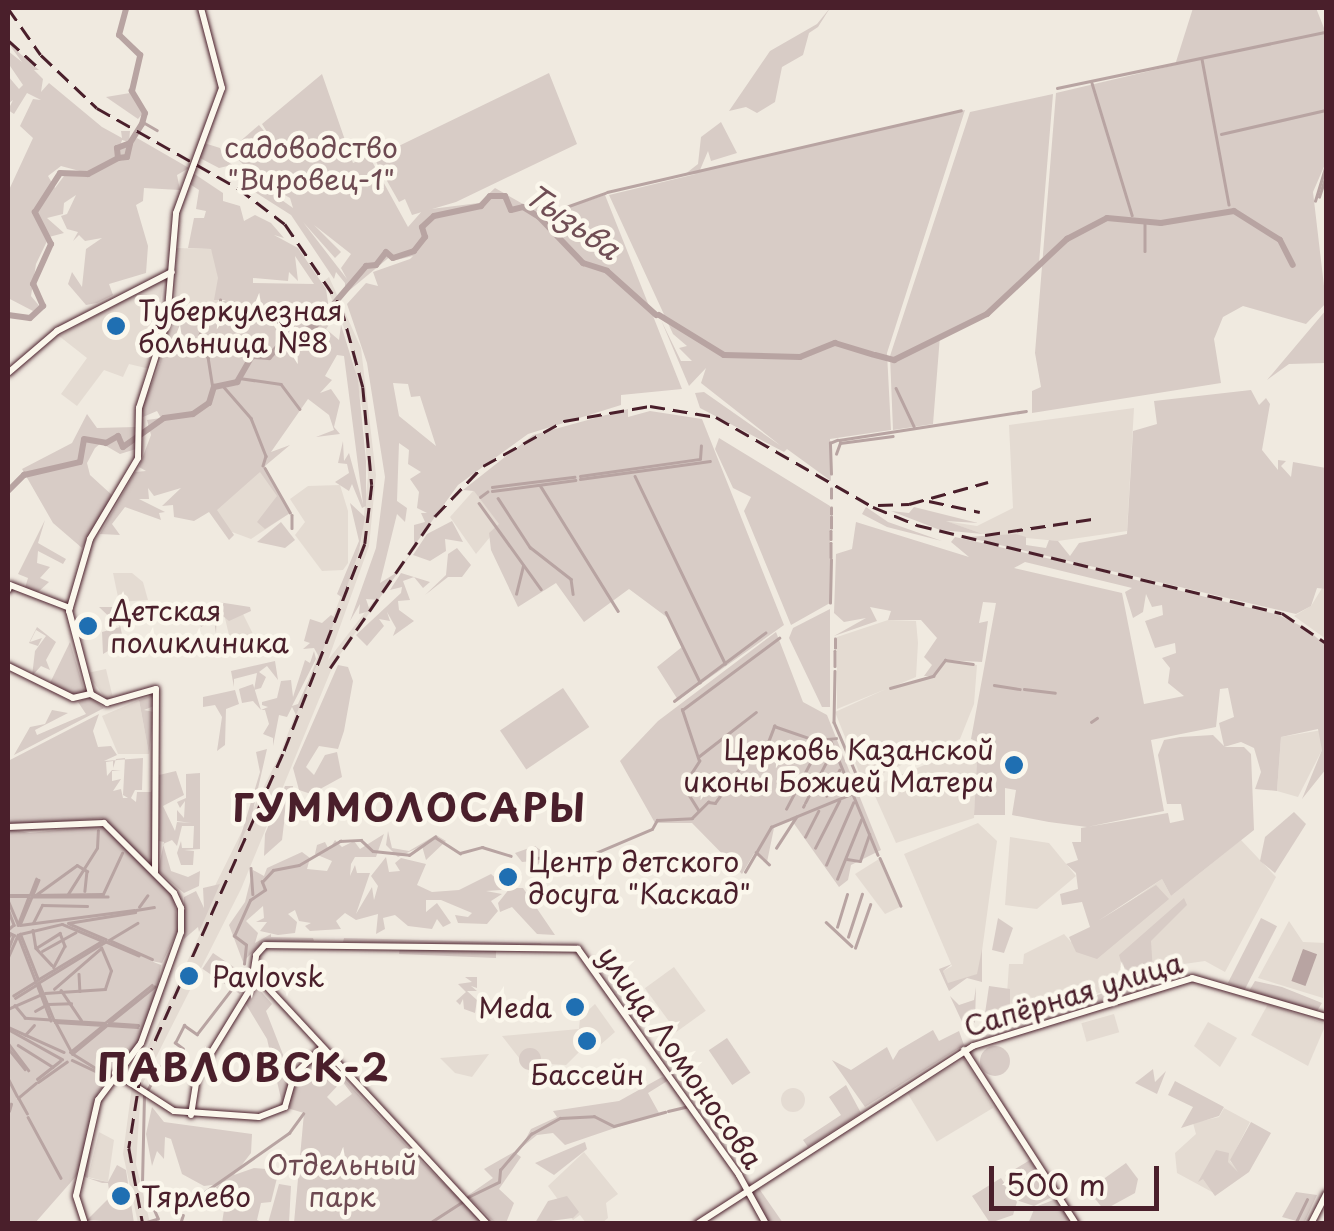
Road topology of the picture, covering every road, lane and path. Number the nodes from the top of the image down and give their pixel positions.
1 (201, 8) edge
2 (172, 272) junction
3 (8, 373) edge
4 (9, 587) edge
5 (70, 608) junction
6 (8, 666) edge
7 (91, 694) junction
8 (8, 827) edge
9 (156, 873) junction
10 (254, 968) junction
11 (261, 986) junction
12 (251, 988) junction
13 (1326, 1017) edge
14 (320, 1049) junction
15 (964, 1050) junction
16 (117, 1073) junction
17 (188, 1112) junction
18 (746, 1192) junction
19 (1326, 1194) edge
20 (86, 1224) edge
21 (487, 1224) edge
22 (697, 1224) edge
23 (766, 1224) edge
24 (1076, 1224) edge
25 (1310, 1224) edge

1 - 2 main road
2 - 3 main road
2 - 5 main road
4 - 5 main road
5 - 7 main road
6 - 7 main road
7 - 9 main road
8 - 9 main road
9 - 16 main road
10 - 11 main road
10 - 12 main road
10 - 18 main road, улица Ломоносова
11 - 12 main road
11 - 14 main road
12 - 17 main road
13 - 15 main road, Сапёрная улица
14 - 17 main road
14 - 21 main road
15 - 18 main road, Сапёрная улица
15 - 24 main road
16 - 17 main road
16 - 20 main road
18 - 22 main road, Сапёрная улица
18 - 23 main road, улица Ломоносова
19 - 25 main road

